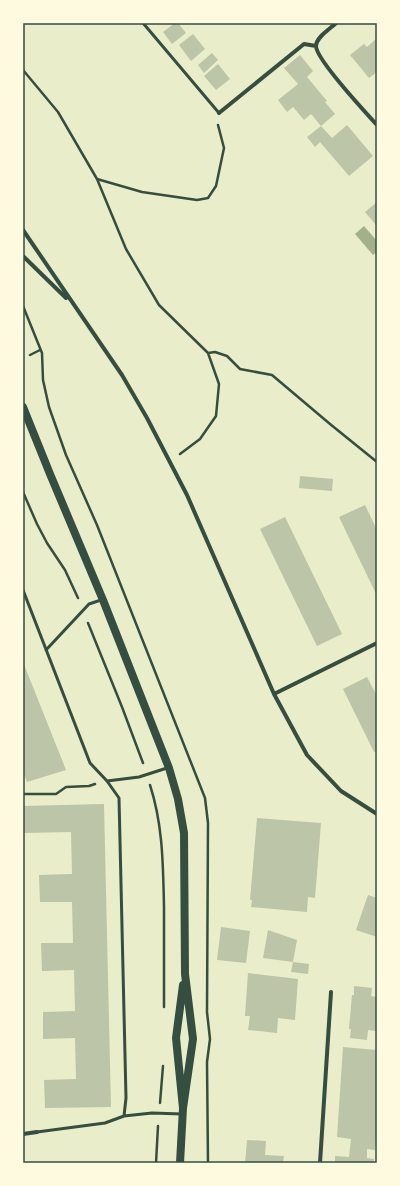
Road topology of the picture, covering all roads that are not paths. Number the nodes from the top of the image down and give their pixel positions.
1 (143, 23) edge
2 (336, 23) edge
3 (316, 46) junction
4 (219, 113) joint
5 (377, 125) edge
6 (23, 230) edge
7 (23, 256) edge
8 (72, 304) junction
9 (23, 407) edge
10 (23, 590) edge
11 (103, 600) junction
12 (377, 643) edge
13 (46, 650) junction
14 (274, 694) junction
15 (169, 768) junction
16 (107, 781) junction
17 (377, 814) edge
18 (185, 974) junction
19 (331, 992) dead end
20 (183, 1111) junction
21 (124, 1116) junction
22 (37, 1132) joint
23 (23, 1134) edge
24 (180, 1163) edge
25 (320, 1163) edge

1 - 4 lane
2 - 3 street
3 - 4 street
3 - 5 street
6 - 8 street
7 - 8 street
8 - 14 street
9 - 11 main road
10 - 13 lane
11 - 13 lane
11 - 15 main road
12 - 14 street
13 - 16 lane
14 - 17 street
15 - 16 lane
15 - 18 main road
16 - 21 lane
18 - 20 main road
18 - 20 main road
19 - 25 street
20 - 21 lane
20 - 24 main road
21 - 22 lane
22 - 23 street

